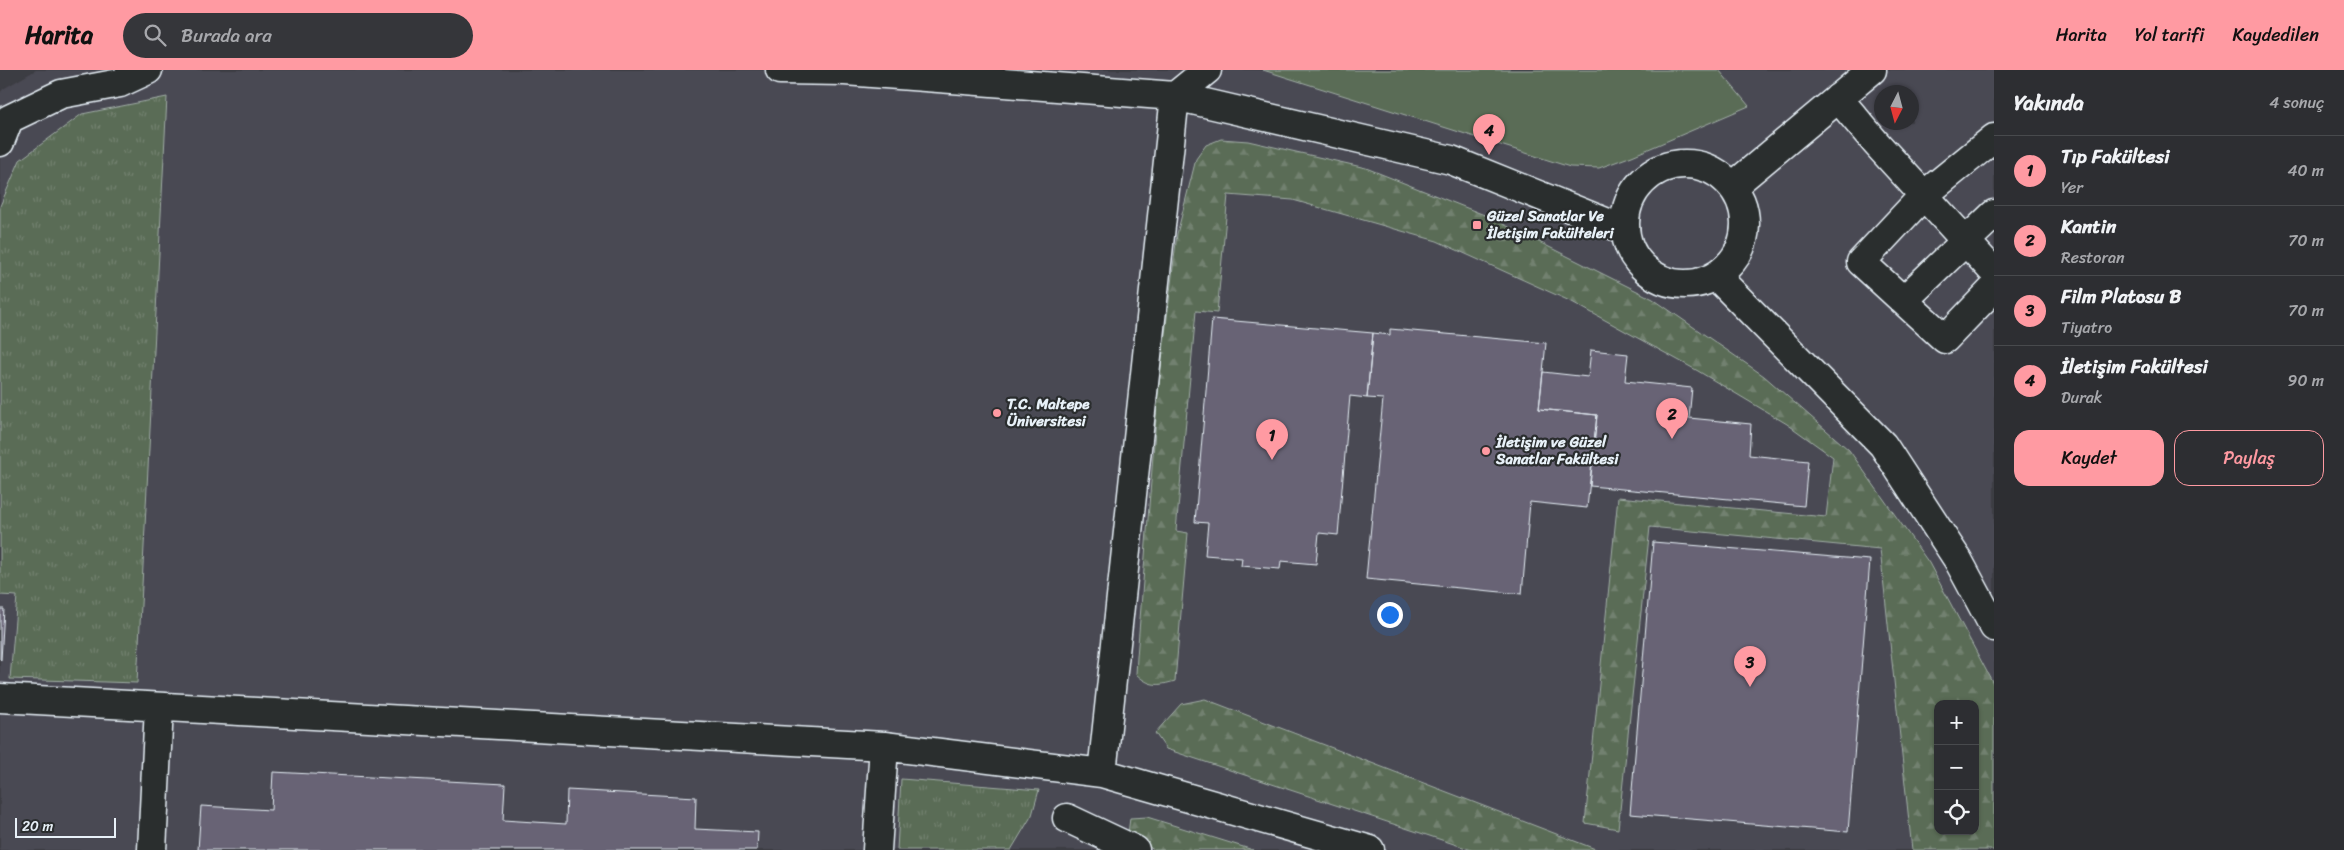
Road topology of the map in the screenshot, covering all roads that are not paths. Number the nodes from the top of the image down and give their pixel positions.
1 (148, 70) edge
2 (780, 70) edge
3 (1207, 70) edge
4 (1872, 70) edge
5 (1175, 96) junction
6 (1838, 98) junction
7 (1994, 138) edge
8 (0, 142) edge
9 (1733, 186) junction
10 (1924, 195) junction
11 (1994, 214) edge
12 (1625, 230) junction
13 (1964, 240) junction
14 (1994, 272) edge
15 (1716, 276) junction
16 (1994, 288) edge
17 (1904, 300) junction
18 (1994, 627) edge
19 (0, 698) edge
20 (159, 707) junction
21 (884, 746) junction
22 (1102, 773) junction
23 (1067, 818) dead end
24 (152, 850) edge
25 (878, 850) edge
26 (1135, 850) edge
27 (1370, 850) edge

1 - 8 street
2 - 5 street
3 - 5 street
4 - 6 street
5 - 12 street
5 - 22 street
6 - 9 street
6 - 10 street
7 - 10 street
9 - 12 street
9 - 15 street
10 - 13 street
10 - 17 street
11 - 13 street
12 - 15 street
13 - 14 street
13 - 17 street
15 - 18 street
16 - 17 street
19 - 20 street
20 - 21 street
20 - 24 street
21 - 22 street
21 - 25 street
22 - 27 street
23 - 26 street

